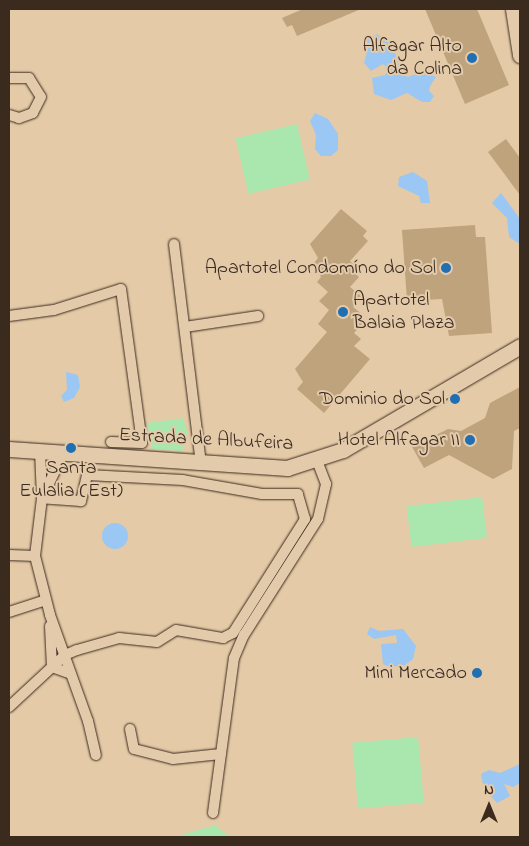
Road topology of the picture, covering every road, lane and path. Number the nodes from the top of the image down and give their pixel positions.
1 (513, 9) edge
2 (520, 55) edge
3 (9, 78) edge
4 (9, 115) edge
5 (174, 244) dead end
6 (9, 316) edge
7 (258, 316) dead end
8 (185, 327) junction
9 (520, 346) edge
10 (111, 442) dead end
11 (9, 446) edge
12 (40, 450) junction
13 (64, 452) junction
14 (317, 461) junction
15 (201, 463) junction
16 (42, 498) junction
17 (9, 555) edge
18 (35, 556) junction
19 (46, 600) junction
20 (9, 612) edge
21 (50, 615) junction
22 (65, 655) junction
23 (52, 666) junction
24 (71, 674) junction
25 (9, 707) edge
26 (130, 729) dead end
27 (221, 754) junction
28 (96, 755) dead end
29 (213, 813) dead end

1 - 2 street
3 - 4 street
5 - 8 street
6 - 10 street
7 - 8 street
8 - 15 street
9 - 14 street, Estrada de Albufeira
11 - 12 street, Estrada de Albufeira
12 - 13 street, Estrada de Albufeira
12 - 16 street
13 - 15 street, Estrada de Albufeira
13 - 16 street
14 - 15 street, Estrada de Albufeira
14 - 27 street
16 - 18 street
16 - 22 street
17 - 18 street
18 - 19 street
19 - 20 street
19 - 21 street
21 - 22 street
21 - 23 street
22 - 23 street
22 - 24 street
23 - 24 street
23 - 25 street
24 - 28 street
26 - 27 street
27 - 29 street

